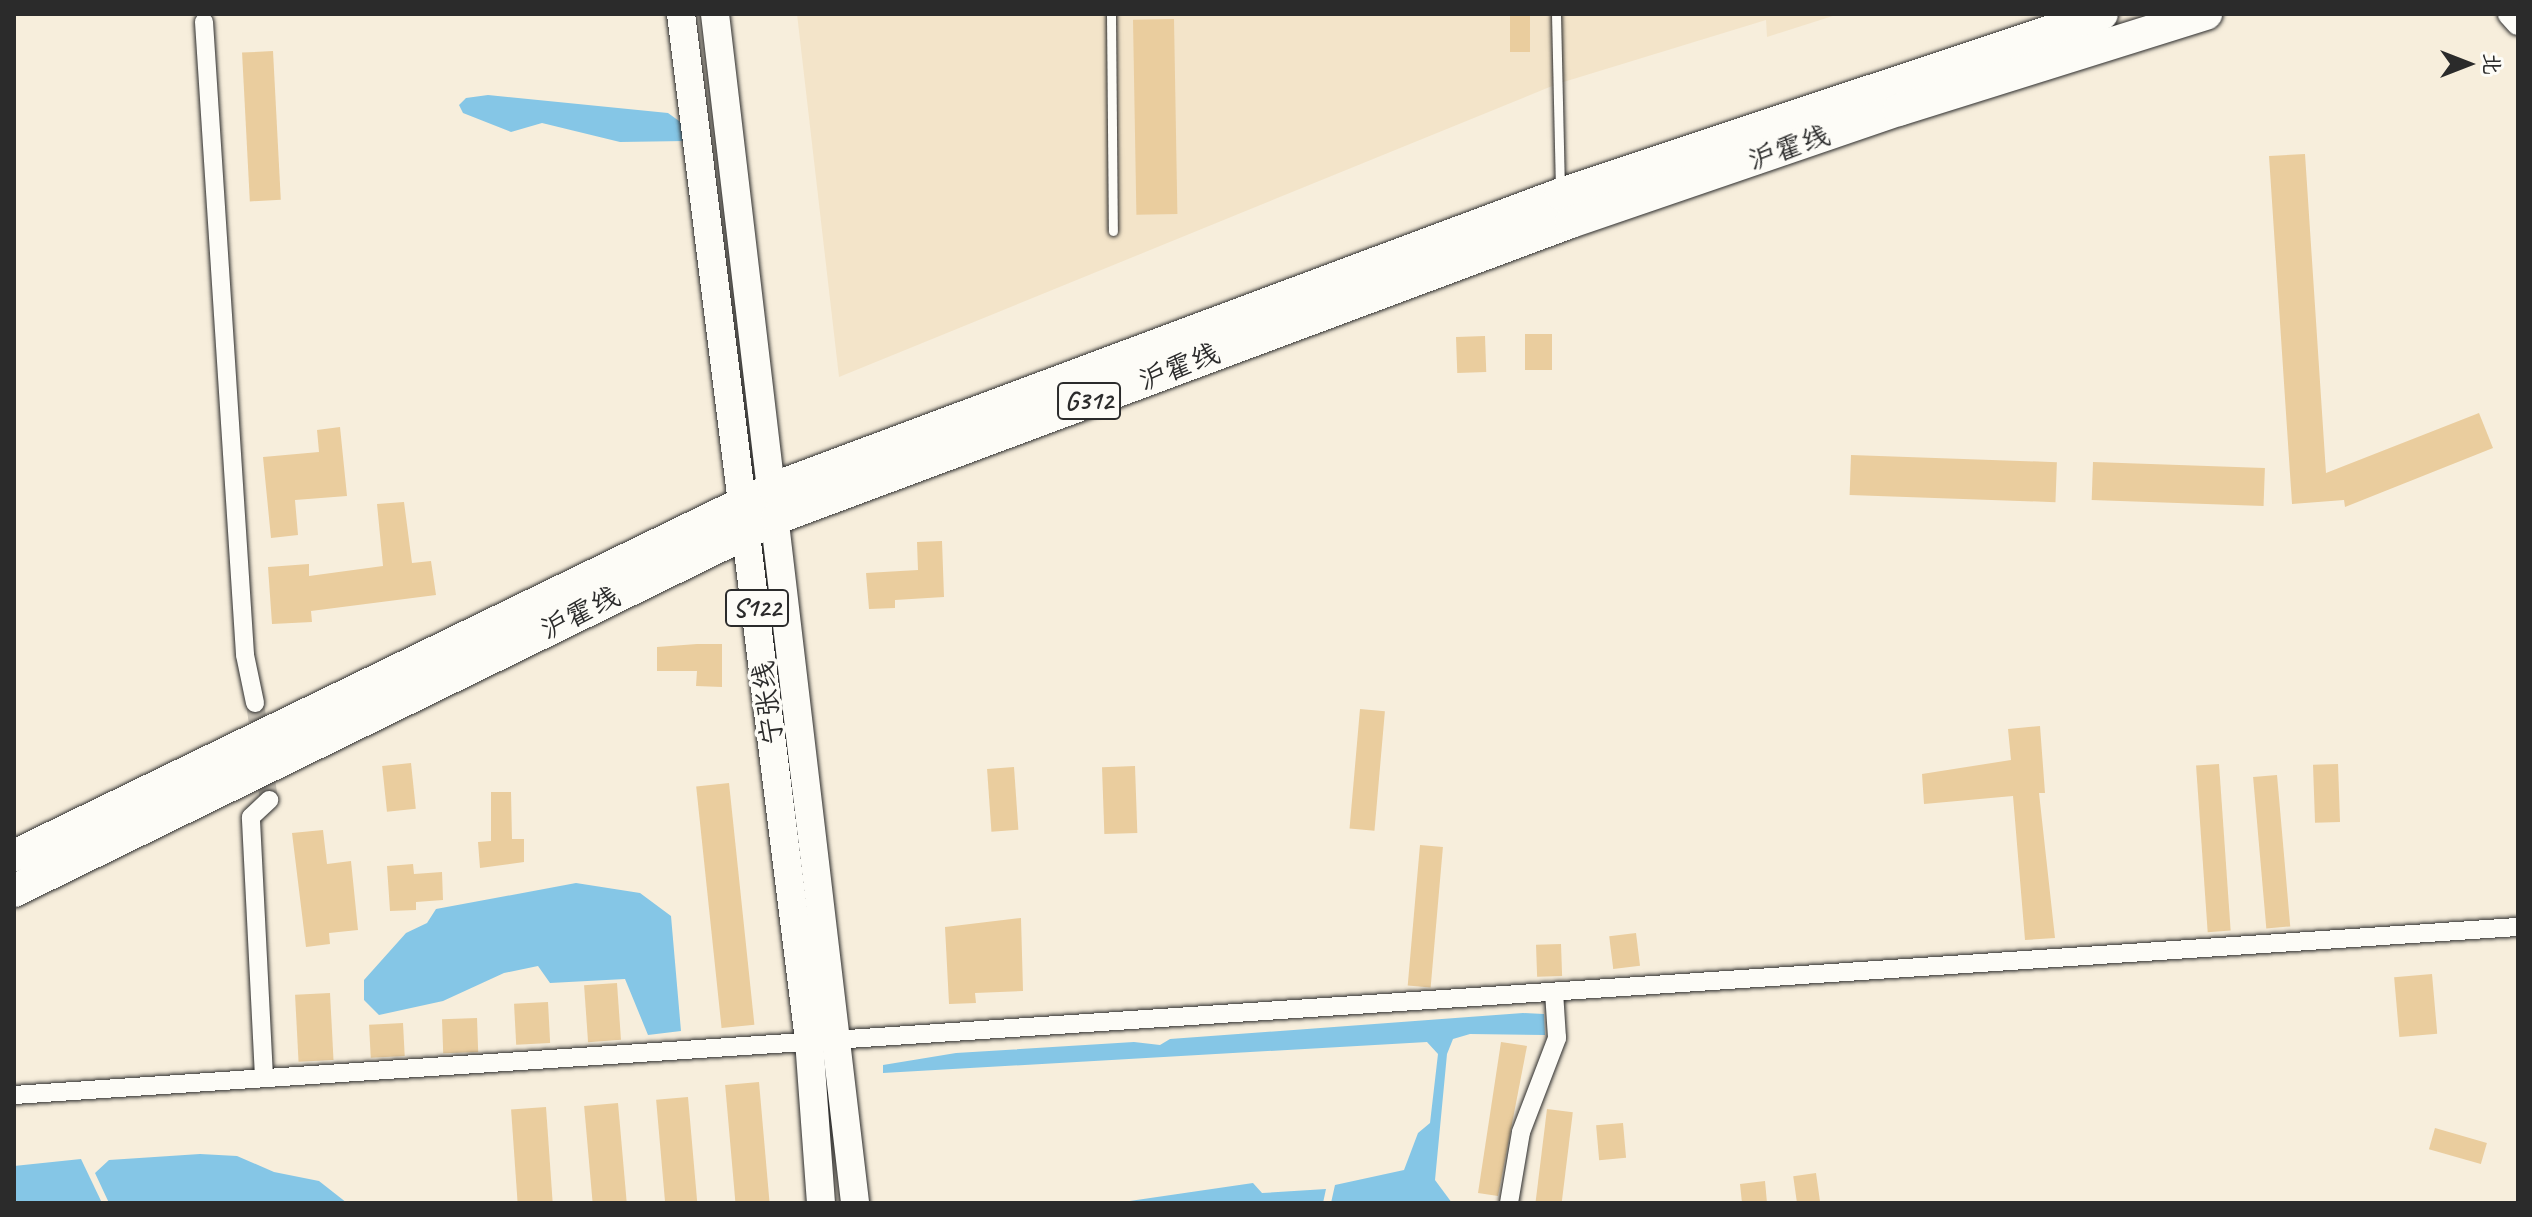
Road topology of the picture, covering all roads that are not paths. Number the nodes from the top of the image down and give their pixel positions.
1 (681, 14) edge
2 (715, 14) edge
3 (1111, 14) edge
4 (1556, 14) edge
5 (2102, 14) edge
6 (2206, 14) edge
7 (2510, 14) edge
8 (204, 22) dead end
9 (2518, 23) edge
10 (1566, 208) junction
11 (1113, 231) dead end
12 (761, 510) junction
13 (255, 703) tunnel mouth
14 (269, 800) tunnel mouth
15 (14, 856) edge
16 (14, 891) edge
17 (2518, 927) edge
18 (1554, 992) junction
19 (822, 1039) junction
20 (264, 1077) junction
21 (14, 1095) edge
22 (821, 1203) edge
23 (855, 1203) edge
24 (1509, 1203) edge

1 - 12 main road, 宁张线 / S122
2 - 12 main road, 宁张线 / S122
3 - 11 lane
4 - 10 lane
5 - 10 highway, 沪霍线 / G312
6 - 10 highway, 沪霍线 / G312
7 - 9 street
8 - 13 street
10 - 12 highway, 沪霍线 / G312
12 - 15 highway, 沪霍线 / G312
12 - 16 highway, 沪霍线 / G312
12 - 19 main road, 宁张线 / S122
14 - 20 street
17 - 18 street
18 - 19 street
18 - 24 street
19 - 20 street
19 - 22 main road, 宁张线 / S122
19 - 23 main road, 宁张线 / S122
20 - 21 street

